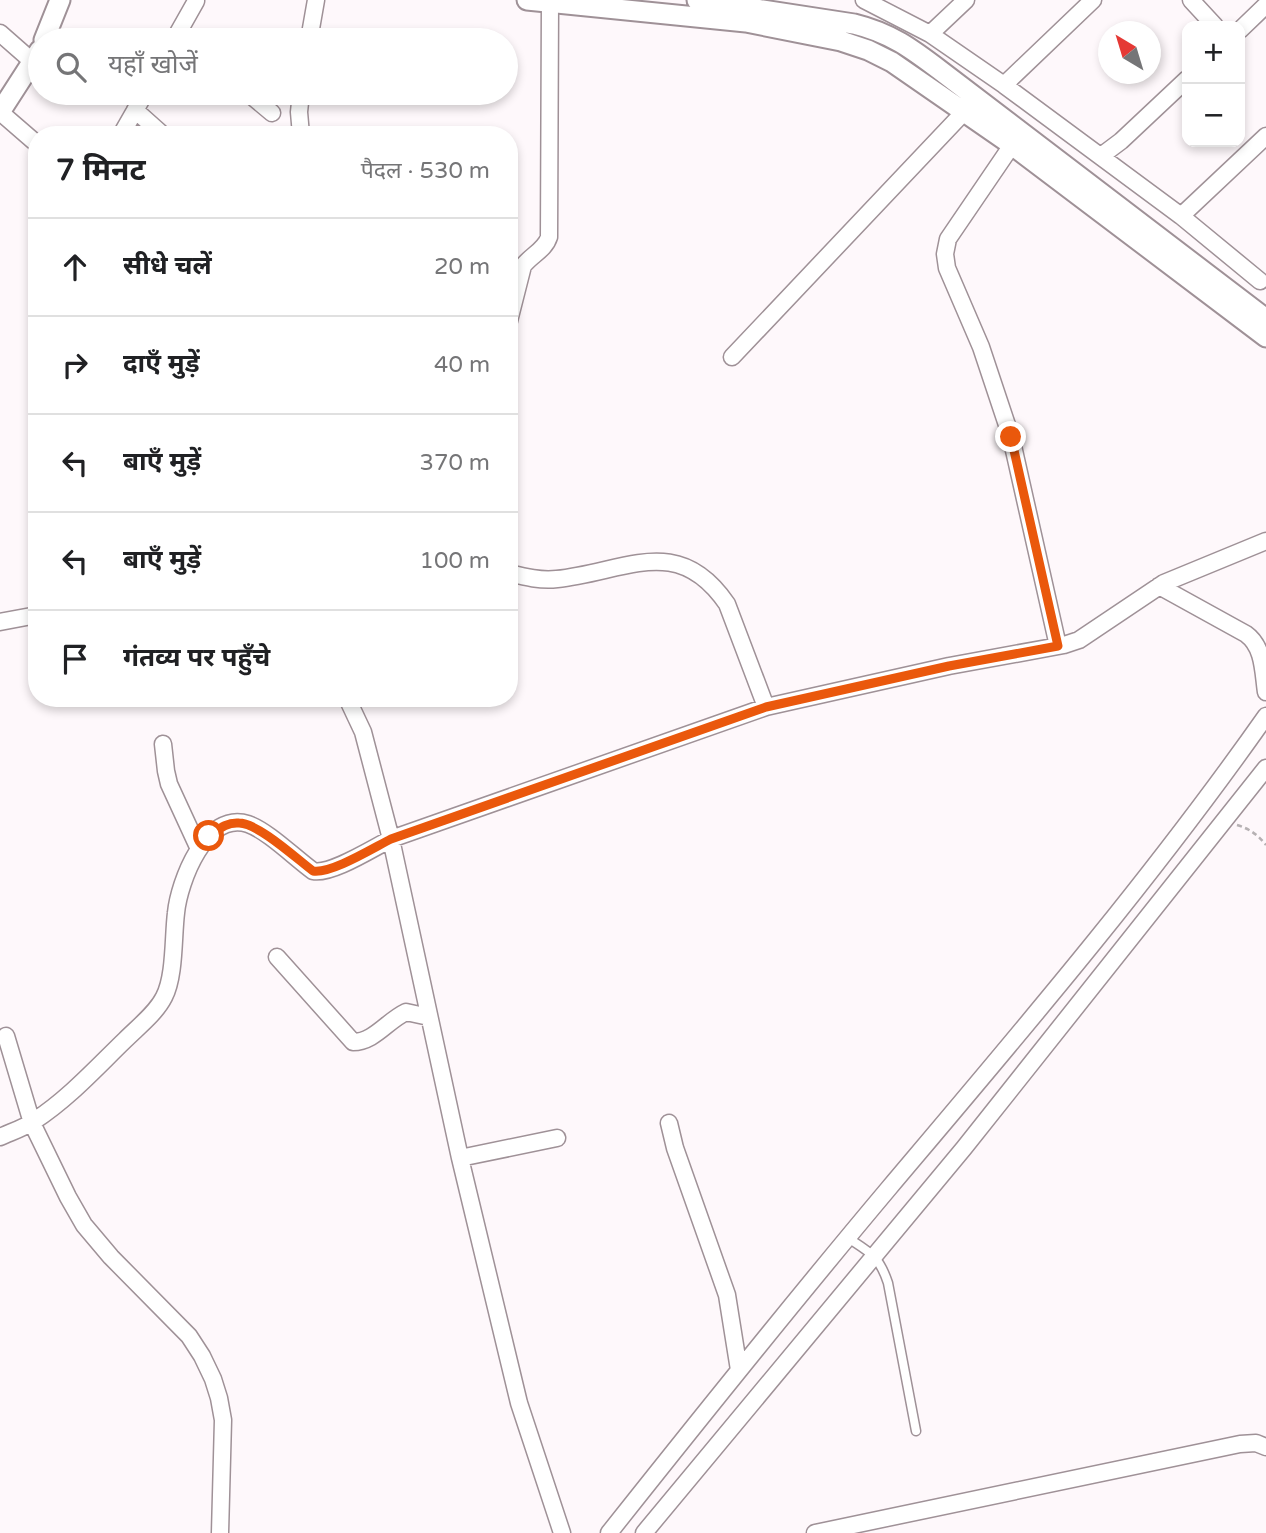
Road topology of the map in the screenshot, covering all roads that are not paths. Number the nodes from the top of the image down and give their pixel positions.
1 (60, 0) edge
2 (316, 0) edge
3 (527, 0) edge
4 (697, 0) edge
5 (864, 0) edge
6 (966, 0) edge
7 (1093, 0) edge
8 (1191, 0) edge
9 (195, 1) edge
10 (550, 2) junction
11 (1266, 5) edge
12 (1210, 21) edge
13 (1245, 25) edge
14 (49, 28) edge
15 (183, 28) edge
16 (311, 28) edge
17 (0, 33) edge
18 (930, 34) junction
19 (28, 50) edge
20 (28, 70) edge
21 (1182, 84) edge
22 (1004, 85) junction
23 (138, 105) edge
24 (262, 105) edge
25 (300, 105) edge
26 (135, 110) junction
27 (0, 112) edge
28 (964, 112) junction
29 (272, 113) dead end
30 (126, 126) edge
31 (153, 126) edge
32 (300, 126) edge
33 (28, 136) edge
34 (1266, 136) edge
35 (1012, 145) junction
36 (1101, 156) junction
37 (1181, 216) junction
38 (1263, 279) edge
39 (518, 286) edge
40 (1236, 305) junction
41 (1266, 318) edge
42 (1266, 337) edge
43 (732, 357) dead end
44 (1266, 541) edge
45 (518, 575) edge
46 (1159, 586) junction
47 (28, 617) edge
48 (0, 622) edge
49 (1058, 646) junction
50 (1266, 692) edge
51 (351, 707) edge
52 (766, 707) junction
53 (1266, 716) edge
54 (163, 744) dead end
55 (1266, 768) edge
56 (1222, 778) junction
57 (1244, 796) junction
58 (391, 839) junction
59 (198, 848) junction
60 (277, 957) dead end
61 (429, 1017) junction
62 (1017, 1034) junction
63 (6, 1036) dead end
64 (1042, 1051) junction
65 (32, 1123) junction
66 (669, 1123) dead end
67 (0, 1137) edge
68 (557, 1138) dead end
69 (460, 1158) junction
70 (848, 1238) junction
71 (874, 1255) junction
72 (739, 1370) junction
73 (719, 1395) junction
74 (737, 1420) junction
75 (916, 1431) dead end
76 (1266, 1447) edge
77 (220, 1533) edge
78 (562, 1533) edge
79 (609, 1533) edge
80 (644, 1533) edge
81 (816, 1533) edge

1 - 14 street
2 - 16 street
3 - 10 street
4 - 40 street
5 - 18 street
6 - 18 street
7 - 22 street
8 - 12 street
9 - 15 street
10 - 28 street
10 - 39 street
11 - 13 street
17 - 19 street
18 - 22 street
20 - 27 street
21 - 36 street
22 - 36 street
23 - 26 street
24 - 29 street
25 - 32 street
26 - 30 street
26 - 31 street
27 - 33 street
28 - 35 street
28 - 43 street
34 - 37 street
35 - 40 street
35 - 49 street
36 - 37 street
37 - 38 street
38 - 40 street
40 - 41 street
40 - 42 street
44 - 46 street
45 - 52 street
46 - 49 street
46 - 50 street
47 - 48 street
49 - 52 street
51 - 58 street
52 - 58 street
53 - 56 street
54 - 59 street
55 - 57 street
56 - 57 street
56 - 62 street
57 - 64 street
58 - 59 street
58 - 61 street
59 - 65 street
60 - 61 street
61 - 69 street
62 - 64 street
62 - 70 street
63 - 65 street
64 - 71 street
65 - 67 street
65 - 77 street
66 - 72 street
68 - 69 street
69 - 78 street
70 - 71 lane
70 - 72 street
71 - 74 street
71 - 75 lane
72 - 73 street
73 - 74 street
73 - 79 street
74 - 80 street
76 - 81 street

